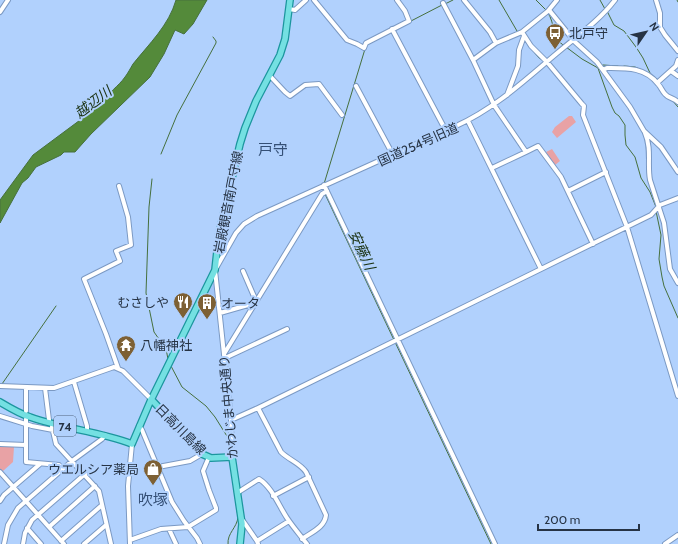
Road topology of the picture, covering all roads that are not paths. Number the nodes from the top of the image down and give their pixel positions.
1 (8, 0) edge
2 (290, 0) edge
3 (306, 0) edge
4 (314, 0) edge
5 (397, 0) edge
6 (464, 0) edge
7 (557, 0) edge
8 (615, 0) edge
9 (656, 0) edge
10 (0, 2) edge
11 (443, 4) dead end
12 (4, 6) junction
13 (289, 9) junction
14 (549, 10) junction
15 (0, 12) edge
16 (392, 29) junction
17 (523, 34) junction
18 (573, 40) junction
19 (496, 43) junction
20 (678, 51) edge
21 (473, 60) junction
22 (678, 60) edge
23 (547, 62) junction
24 (603, 70) junction
25 (671, 71) junction
26 (270, 76) junction
27 (678, 76) edge
28 (657, 83) junction
29 (356, 86) dead end
30 (507, 96) junction
31 (678, 102) edge
32 (494, 105) junction
33 (342, 115) dead end
34 (468, 121) junction
35 (446, 131) junction
36 (644, 131) junction
37 (526, 152) junction
38 (393, 155) junction
39 (492, 168) junction
40 (606, 172) junction
41 (678, 172) edge
42 (324, 185) junction
43 (119, 186) dead end
44 (327, 191) junction
45 (568, 191) junction
46 (678, 198) edge
47 (658, 207) junction
48 (627, 227) junction
49 (593, 244) junction
50 (541, 269) junction
51 (215, 270) junction
52 (243, 271) dead end
53 (678, 283) edge
54 (256, 302) junction
55 (220, 313) junction
56 (287, 329) dead end
57 (397, 340) junction
58 (224, 356) junction
59 (118, 368) junction
60 (74, 382) junction
61 (0, 386) edge
62 (26, 387) junction
63 (46, 388) junction
64 (678, 396) edge
65 (151, 399) junction
66 (0, 402) edge
67 (258, 408) junction
68 (26, 411) dead end
69 (0, 416) edge
70 (231, 420) junction
71 (26, 422) junction
72 (52, 424) junction
73 (139, 426) junction
74 (87, 431) junction
75 (104, 434) junction
76 (0, 444) edge
77 (132, 444) junction
78 (26, 445) junction
79 (202, 454) junction
80 (209, 457) junction
81 (232, 457) junction
82 (72, 461) junction
83 (40, 464) junction
84 (158, 468) junction
85 (63, 469) junction
86 (0, 472) edge
87 (85, 474) junction
88 (309, 477) junction
89 (95, 486) junction
90 (13, 487) junction
91 (237, 492) junction
92 (273, 496) junction
93 (0, 499) edge
94 (26, 501) junction
95 (102, 505) junction
96 (38, 515) junction
97 (241, 518) junction
98 (288, 521) junction
99 (106, 525) junction
100 (188, 527) junction
101 (27, 528) junction
102 (49, 528) junction
103 (169, 528) junction
104 (678, 535) edge
105 (302, 538) junction
106 (62, 542) edge
107 (130, 542) edge
108 (257, 542) edge
109 (3, 543) edge
110 (23, 544) edge
111 (41, 544) edge
112 (84, 544) edge
113 (110, 544) edge
114 (176, 544) edge
115 (200, 544) edge
116 (240, 544) edge
117 (306, 544) edge
118 (494, 544) edge
119 (665, 544) edge

1 - 12 street
2 - 13 main road, 岩殿観音南戸守線
3 - 13 street
4 - 16 street
5 - 16 street
6 - 19 street
7 - 14 street
8 - 18 street, 国道254号旧道
9 - 20 street
10 - 12 street
11 - 21 street
12 - 15 street
13 - 26 main road, 岩殿観音南戸守線
14 - 17 street
14 - 18 street
16 - 35 street
17 - 19 street
17 - 23 street
17 - 30 street
18 - 23 street, 国道254号旧道
18 - 24 street
19 - 21 street
21 - 32 street
22 - 25 street
23 - 30 street, 国道254号旧道
23 - 40 street
24 - 28 street
24 - 36 street
25 - 27 street
25 - 28 street
26 - 33 street
26 - 51 main road, 岩殿観音南戸守線
28 - 31 street
29 - 38 street
30 - 32 street, 国道254号旧道
32 - 34 street, 国道254号旧道
32 - 37 street
34 - 35 street, 国道254号旧道
34 - 39 street
35 - 38 street, 国道254号旧道
36 - 41 street
36 - 47 street
37 - 39 street
37 - 45 street
38 - 42 street, 国道254号旧道
39 - 50 street
40 - 45 street
40 - 48 street
42 - 44 street
42 - 51 street, 国道254号旧道
43 - 59 street
44 - 54 street
44 - 57 street
45 - 49 street
46 - 47 street
47 - 48 street
47 - 53 street
48 - 49 street
48 - 64 street
49 - 50 street
50 - 57 street
51 - 55 street, かわじま中央通り
51 - 65 main road, 岩殿観音南戸守線
52 - 54 street
54 - 55 street
54 - 58 street
55 - 58 street, かわじま中央通り
56 - 58 street
57 - 67 street
57 - 118 street
58 - 70 street, かわじま中央通り
59 - 60 street
59 - 65 street
60 - 63 street
60 - 74 street
61 - 62 street
62 - 63 street
62 - 68 street
63 - 72 street
65 - 73 main road, 日高川島線
65 - 79 main road, 日高川島線
66 - 72 main road, 74
67 - 70 street
67 - 88 street
69 - 71 street
70 - 81 street, かわじま中央通り
71 - 72 street
71 - 78 street
72 - 74 main road, 74
72 - 82 street
73 - 77 main road, 日高川島線
73 - 84 street
74 - 75 main road, 74
75 - 77 main road, 74
75 - 82 street
76 - 78 street
77 - 107 street
78 - 83 street
79 - 80 main road, 日高川島線
79 - 84 street
80 - 81 main road, 日高川島線
80 - 100 street
81 - 91 main road, かわじま中央通り
82 - 85 street
82 - 87 street
83 - 85 street
83 - 90 street
84 - 100 street
85 - 94 street
86 - 90 street
87 - 89 street
87 - 96 street
88 - 92 street
88 - 105 street
89 - 95 street
89 - 102 street
90 - 93 street
90 - 94 street
91 - 92 street
91 - 97 main road, かわじま中央通り
92 - 98 street
94 - 96 street
94 - 109 street
95 - 99 street
95 - 106 street
96 - 101 street
96 - 102 street
97 - 108 street
97 - 116 main road, かわじま中央通り
98 - 105 street
98 - 108 street
99 - 112 street
99 - 113 street
100 - 103 street
100 - 115 street
101 - 110 street
101 - 111 street
102 - 106 street
103 - 107 street
103 - 114 street
104 - 119 street
105 - 117 street

